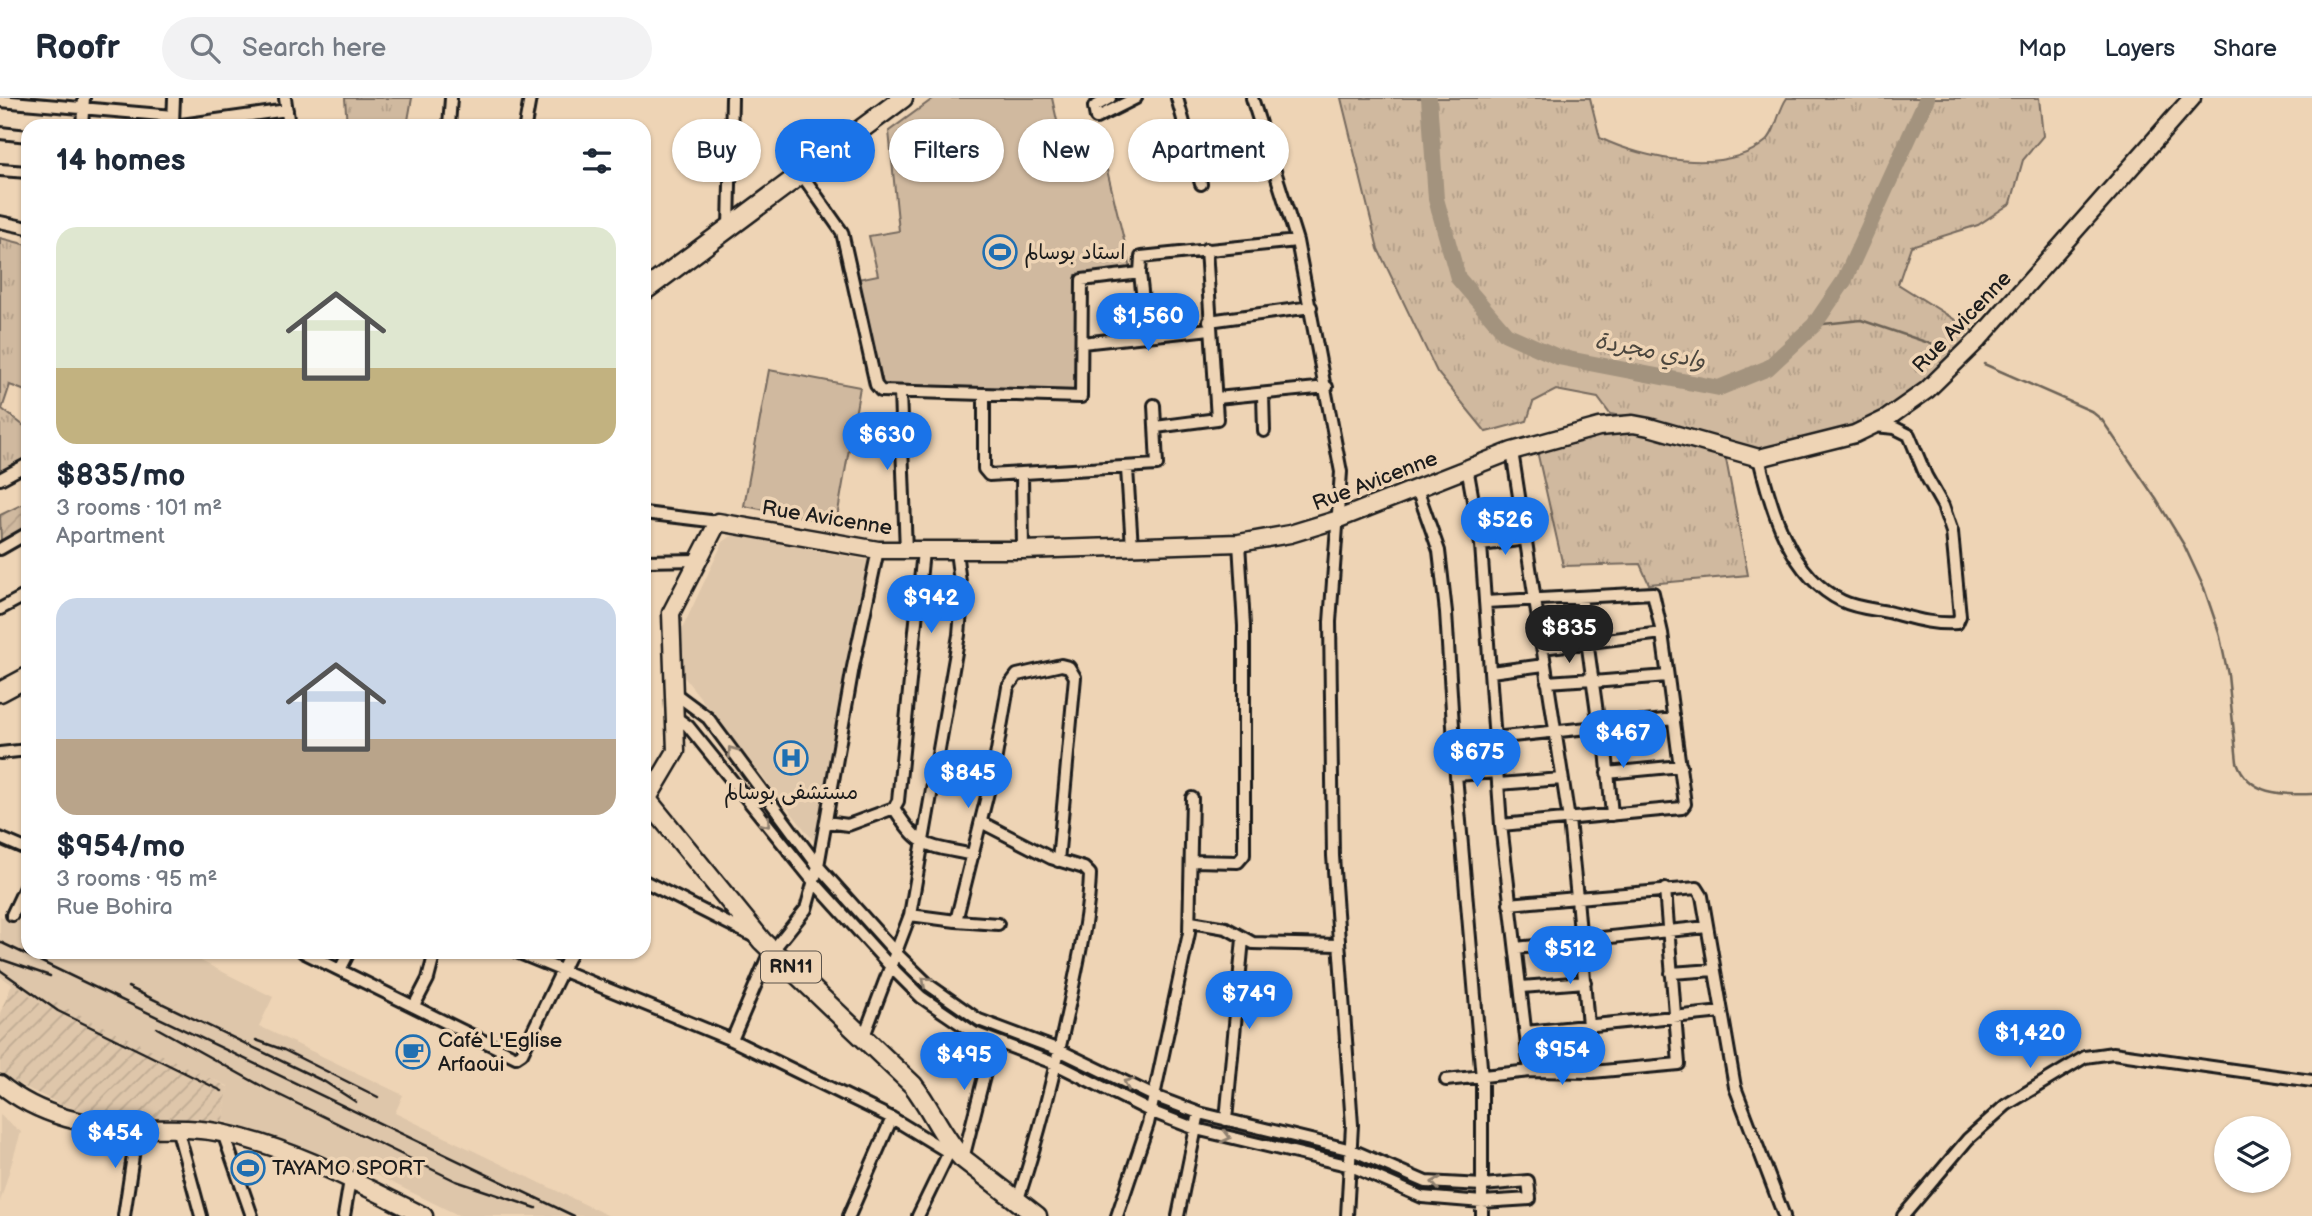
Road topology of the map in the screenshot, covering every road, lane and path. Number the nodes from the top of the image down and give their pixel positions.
1 (174, 98) edge
2 (285, 98) edge
3 (451, 98) edge
4 (530, 98) edge
5 (732, 98) edge
6 (1110, 98) edge
7 (1136, 98) edge
8 (1177, 98) edge
9 (1252, 98) edge
10 (2192, 98) edge
11 (893, 100) edge
12 (0, 101) edge
13 (84, 103) edge
14 (287, 110) junction
15 (155, 119) edge
16 (173, 119) edge
17 (208, 119) edge
18 (288, 119) edge
19 (450, 119) edge
20 (526, 119) edge
21 (868, 119) edge
22 (0, 133) edge
23 (21, 135) edge
24 (0, 170) edge
25 (21, 172) edge
26 (781, 182) edge
27 (792, 182) edge
28 (806, 182) edge
29 (1201, 184) dead end
30 (729, 220) junction
31 (0, 222) edge
32 (21, 226) edge
33 (1297, 241) junction
34 (1206, 249) junction
35 (651, 273) edge
36 (1140, 273) junction
37 (651, 285) edge
38 (1311, 307) junction
39 (1209, 325) junction
40 (1147, 337) junction
41 (1082, 343) junction
42 (1327, 387) junction
43 (900, 392) junction
44 (984, 394) junction
45 (1264, 394) junction
46 (1217, 398) junction
47 (1154, 405) dead end
48 (1875, 425) junction
49 (1156, 427) junction
50 (1264, 431) dead end
51 (1512, 451) junction
52 (1759, 458) junction
53 (1467, 467) junction
54 (21, 468) edge
55 (1126, 469) junction
56 (1022, 474) junction
57 (0, 479) edge
58 (1417, 489) junction
59 (651, 514) edge
60 (1336, 520) junction
61 (718, 522) junction
62 (21, 537) edge
63 (1526, 539) junction
64 (1239, 543) junction
65 (1481, 545) junction
66 (1132, 547) junction
67 (0, 550) edge
68 (878, 550) junction
69 (1023, 550) junction
70 (906, 551) junction
71 (923, 551) junction
72 (956, 551) junction
73 (651, 561) edge
74 (698, 561) junction
75 (1581, 597) junction
76 (21, 598) edge
77 (1535, 601) junction
78 (1485, 602) junction
79 (0, 609) edge
80 (1662, 633) junction
81 (1587, 642) junction
82 (1542, 648) junction
83 (1544, 665) junction
84 (1491, 672) junction
85 (17, 675) edge
86 (1667, 676) junction
87 (1593, 680) junction
88 (1547, 682) junction
89 (0, 692) edge
90 (673, 692) junction
91 (674, 716) junction
92 (1674, 719) junction
93 (1602, 727) junction
94 (1555, 731) junction
95 (1493, 738) junction
96 (21, 751) edge
97 (0, 753) edge
98 (1681, 766) junction
99 (1607, 773) junction
100 (1456, 775) junction
101 (1497, 778) junction
102 (1562, 779) junction
103 (651, 791) edge
104 (1192, 798) dead end
105 (651, 808) edge
106 (894, 808) junction
107 (1612, 815) junction
108 (1569, 820) junction
109 (826, 822) junction
110 (981, 822) junction
111 (1501, 825) junction
112 (0, 838) edge
113 (922, 844) junction
114 (21, 847) edge
115 (973, 855) junction
116 (1059, 860) junction
117 (1192, 860) junction
118 (818, 866) junction
119 (814, 883) junction
120 (651, 885) edge
121 (1665, 889) junction
122 (21, 896) edge
123 (1577, 898) junction
124 (1509, 904) junction
125 (12, 915) dead end
126 (910, 915) junction
127 (956, 921) junction
128 (1191, 922) junction
129 (998, 924) dead end
130 (1707, 928) junction
131 (1668, 932) junction
132 (1243, 939) junction
133 (1582, 940) junction
134 (1339, 945) junction
135 (768, 947) junction
136 (1516, 948) junction
137 (896, 953) junction
138 (317, 959) edge
139 (346, 959) edge
140 (433, 959) edge
141 (534, 959) edge
142 (568, 959) edge
143 (890, 966) junction
144 (340, 970) junction
145 (1714, 970) junction
146 (563, 971) junction
147 (1671, 973) junction
148 (1585, 982) junction
149 (1522, 987) junction
150 (414, 1006) junction
151 (1722, 1012) junction
152 (1677, 1018) junction
153 (1589, 1026) junction
154 (1526, 1032) junction
155 (864, 1036) junction
156 (732, 1040) junction
157 (993, 1041) junction
158 (1059, 1050) junction
159 (1056, 1064) junction
160 (1530, 1071) junction
161 (1592, 1072) junction
162 (1482, 1078) junction
163 (1447, 1080) dead end
164 (2312, 1081) edge
165 (0, 1084) edge
166 (1154, 1096) junction
167 (1150, 1111) junction
168 (1199, 1113) junction
169 (892, 1118) junction
170 (1226, 1120) junction
171 (177, 1128) junction
172 (137, 1129) junction
173 (1196, 1129) junction
174 (223, 1133) junction
175 (953, 1145) junction
176 (1352, 1150) junction
177 (1351, 1166) junction
178 (350, 1180) junction
179 (1483, 1185) junction
180 (1020, 1194) junction
181 (1482, 1202) junction
182 (124, 1216) edge
183 (201, 1216) edge
184 (252, 1216) edge
185 (344, 1216) edge
186 (424, 1216) edge
187 (849, 1216) edge
188 (918, 1216) edge
189 (1037, 1216) edge
190 (1050, 1216) edge
191 (1117, 1216) edge
192 (1178, 1216) edge
193 (1347, 1216) edge
194 (1482, 1216) edge
195 (1784, 1216) edge
196 (1903, 1216) edge

1 - 16 street
2 - 14 street
3 - 19 street
4 - 20 street
5 - 30 street
6 - 7 street
8 - 29 street
9 - 33 street
10 - 48 street, Rue Avicenne
11 - 21 main road
12 - 13 street
13 - 15 street
14 - 17 street
14 - 18 street
22 - 23 street
24 - 25 street
26 - 30 main road
27 - 30 main road
28 - 43 street
30 - 35 main road
30 - 37 main road
31 - 32 street
33 - 34 street
33 - 38 street
34 - 36 street
34 - 39 street
36 - 40 street
36 - 41 street
38 - 39 street
38 - 42 street
39 - 40 street
39 - 46 street
40 - 41 street
41 - 44 street
42 - 45 street
42 - 60 street
43 - 44 street
43 - 70 street
44 - 56 street
45 - 46 street
45 - 50 street
46 - 49 street
47 - 49 street
48 - 52 street, Rue Avicenne
48 - 52 street
49 - 55 street
51 - 52 street, Rue Avicenne
51 - 53 street, Rue Avicenne
51 - 63 street
53 - 58 street, Rue Avicenne
53 - 65 street
54 - 57 street
55 - 56 street
55 - 66 street
56 - 69 street
58 - 60 street, Rue Avicenne
58 - 100 street
59 - 61 street
60 - 64 street, Rue Avicenne
60 - 134 street
61 - 68 street, Rue Avicenne
61 - 74 street
62 - 67 street
63 - 65 street
63 - 77 street
64 - 66 street, Rue Avicenne
64 - 117 street
65 - 78 street
66 - 69 street, Rue Avicenne
68 - 70 street, Rue Avicenne
68 - 109 street
69 - 72 street, Rue Avicenne
70 - 71 street, Rue Avicenne
71 - 72 street, Rue Avicenne
71 - 106 street
72 - 113 street
73 - 74 street
74 - 90 street
75 - 77 street
75 - 80 street
75 - 81 street
76 - 79 street
77 - 78 street
77 - 82 street
78 - 84 street
80 - 81 street
80 - 86 street
81 - 82 street
81 - 87 street
82 - 83 street
83 - 84 street
83 - 88 street
84 - 95 street
85 - 89 main road
86 - 87 street
86 - 92 street
87 - 88 street
87 - 93 street
88 - 94 street
90 - 91 street
118 -> 90 street
91 - 103 street
91 -> 119 street
92 - 93 street
92 - 98 street
93 - 94 street
93 - 99 street
94 - 95 street
94 - 102 street
95 - 101 street
96 - 97 street
98 - 99 street
98 - 107 street
99 - 107 street
100 - 101 street
100 - 162 street
101 - 102 street
101 - 111 street
102 - 108 street
104 - 117 street
105 - 135 main road, RN11
106 - 109 street
106 - 113 street
107 - 108 street
108 - 111 street
108 - 123 street
109 - 118 street
110 - 115 street
110 - 116 street
110 - 116 street
111 - 124 street
112 - 114 street
113 - 115 street
113 - 126 street
115 - 127 street
116 - 158 street
117 - 128 street
118 - 119 street
118 - 137 street
119 - 135 street
119 - 143 street
120 - 135 street
121 - 123 street
121 - 130 street
121 - 131 street
122 - 125 street
123 - 124 street
123 - 133 street
124 - 136 street
126 - 127 street
126 - 137 street
127 - 129 street
128 - 132 street
128 - 166 street
130 - 131 street
130 - 145 street
131 - 133 street
131 - 147 street
132 - 134 street
132 - 170 street
133 - 136 street
133 - 148 street
134 - 176 street
135 - 155 main road, RN11
135 - 156 street
136 - 149 street
137 - 143 street
158 -> 137 street
138 - 144 street
139 - 144 street
140 - 150 street
141 - 146 street
142 - 146 street
143 - 155 street
143 - 157 street
144 - 150 street
145 - 147 street
145 - 151 street
146 - 150 street
146 - 156 street
147 - 152 street
148 - 149 street
148 - 153 street
149 - 154 street
151 - 152 street
151 - 195 street
152 - 153 street
152 - 161 street
153 - 154 street
153 - 161 street
154 - 160 street
155 - 175 main road, RN11
156 - 169 street
157 - 159 street
157 - 175 street
158 - 159 street
166 -> 158 street
159 - 167 street
159 - 180 street
160 - 161 street
160 - 162 street
162 - 163 street
162 - 179 street
164 - 196 street
165 - 172 street
166 - 167 street
166 - 168 street
167 - 173 street
167 - 191 street
168 - 170 street
168 - 173 street
169 - 175 street
169 - 187 street
170 - 176 street
171 - 172 street
171 - 174 street
171 - 183 street
172 - 182 street
173 -> 177 street
173 - 192 street
174 - 178 street
174 - 184 street
175 - 180 main road, RN11
175 - 188 street
175 - 189 main road, RN11
176 - 177 street
179 -> 176 street
177 - 181 street
177 - 193 street
178 - 185 street
178 - 186 street
179 - 181 street
179 - 181 street
180 - 190 main road, RN11
181 - 194 street

